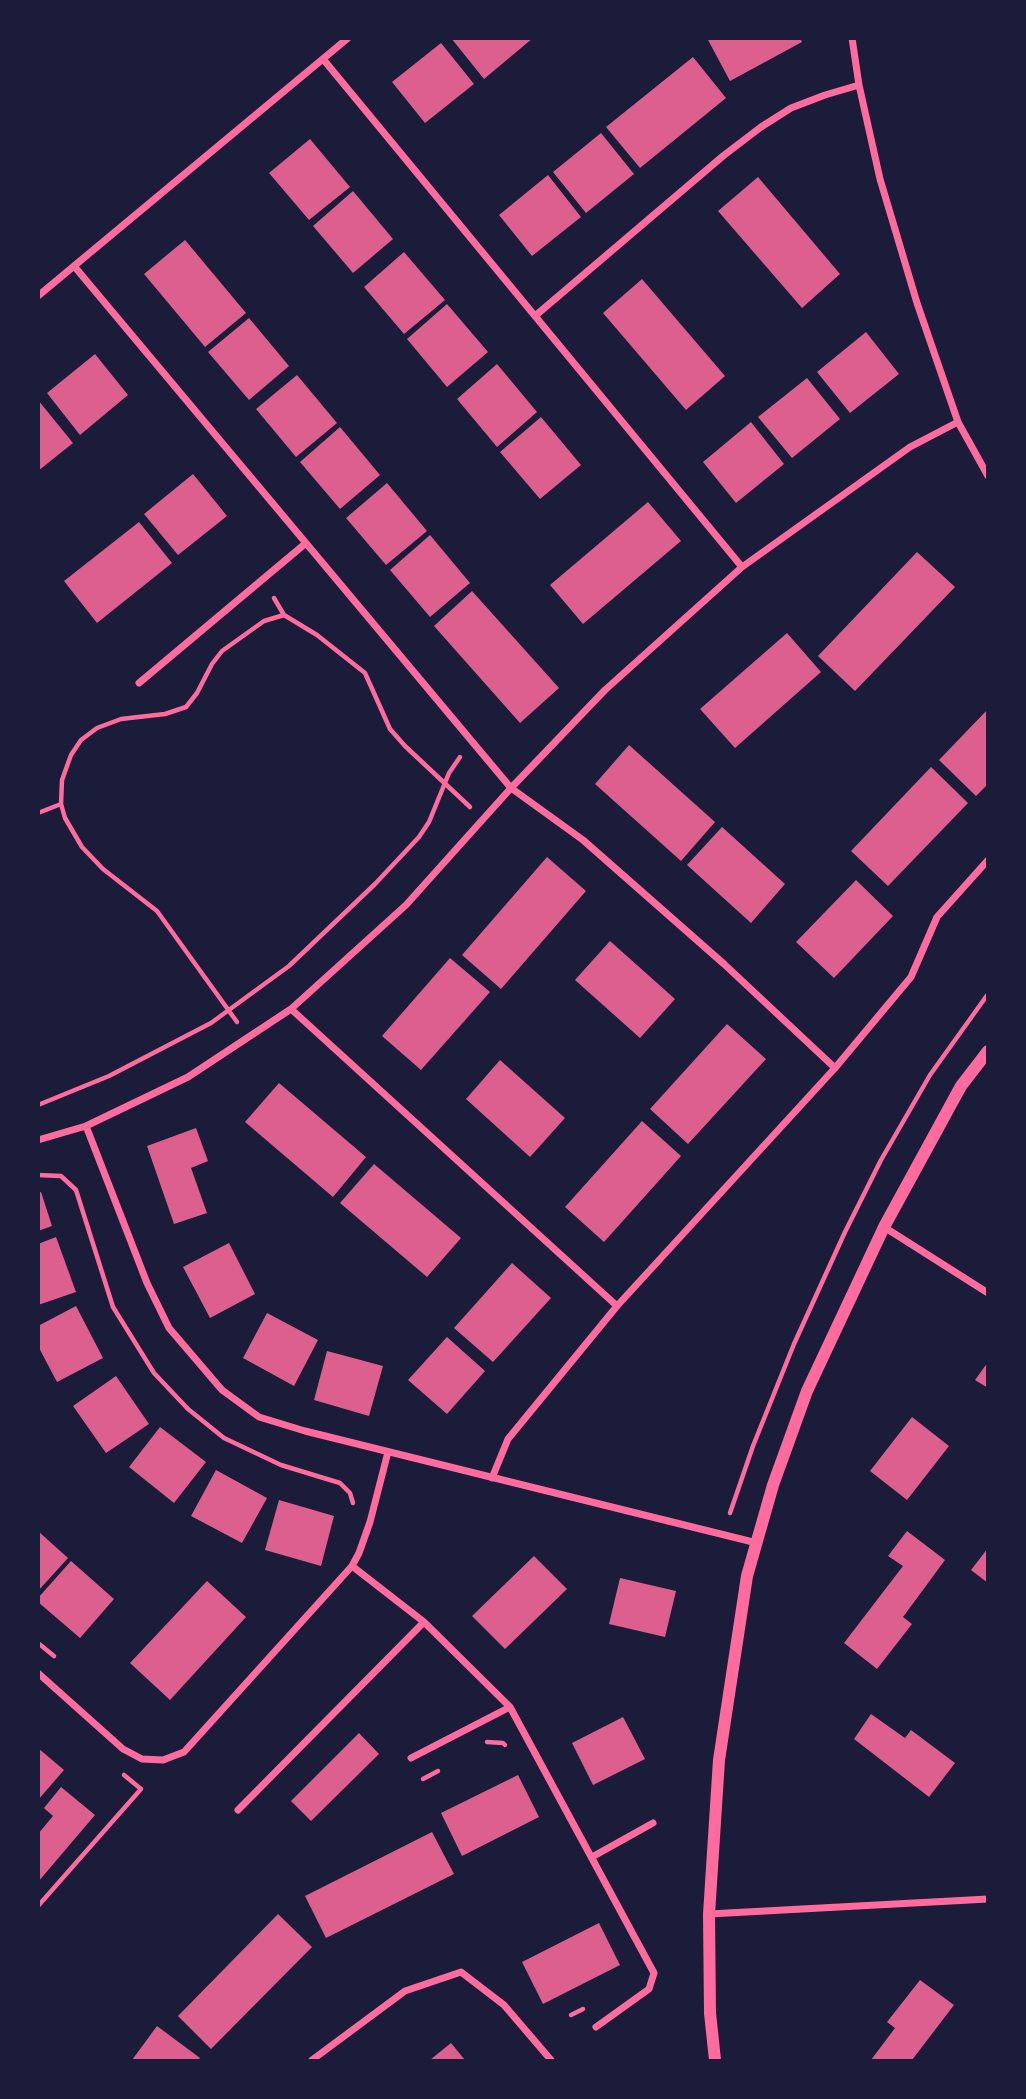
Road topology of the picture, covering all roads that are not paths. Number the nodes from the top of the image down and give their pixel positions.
1 (348, 38) edge
2 (852, 38) edge
3 (323, 59) junction
4 (859, 85) junction
5 (74, 266) junction
6 (38, 296) edge
7 (535, 316) junction
8 (958, 422) junction
9 (988, 476) edge
10 (306, 543) junction
11 (742, 567) junction
12 (139, 682) dead end
13 (512, 788) junction
14 (988, 859) edge
15 (291, 1009) junction
16 (988, 1051) edge
17 (835, 1068) junction
18 (86, 1126) junction
19 (38, 1140) edge
20 (884, 1227) junction
21 (988, 1293) edge
22 (617, 1306) junction
23 (388, 1452) junction
24 (492, 1478) junction
25 (757, 1543) junction
26 (352, 1566) junction
27 (424, 1622) junction
28 (38, 1672) edge
29 (510, 1707) junction
30 (411, 1758) dead end
31 (239, 1810) dead end
32 (653, 1823) dead end
33 (592, 1857) junction
34 (988, 1899) edge
35 (709, 1914) junction
36 (596, 2027) dead end
37 (312, 2060) edge
38 (551, 2060) edge
39 (715, 2060) edge

1 - 3 street
2 - 4 street
3 - 5 street
3 - 7 street
4 - 7 street
4 - 8 street
5 - 6 street
5 - 10 street
7 - 11 street
8 - 9 street
8 - 11 street
10 - 12 street
10 - 13 street
11 - 13 street
13 - 15 street
13 - 17 street
14 - 17 street
15 - 18 street
15 - 22 street
16 - 20 street
17 - 22 street
18 - 19 street
18 - 23 street
20 - 21 street
20 - 25 street
22 - 24 street
23 - 24 street
23 - 26 street
24 - 25 street
25 - 35 street
26 - 27 street
26 - 28 street
27 - 29 street
27 - 31 street
29 - 30 street
29 - 33 street
32 - 33 street
33 - 36 street
34 - 35 street
35 - 39 street
37 - 38 street

